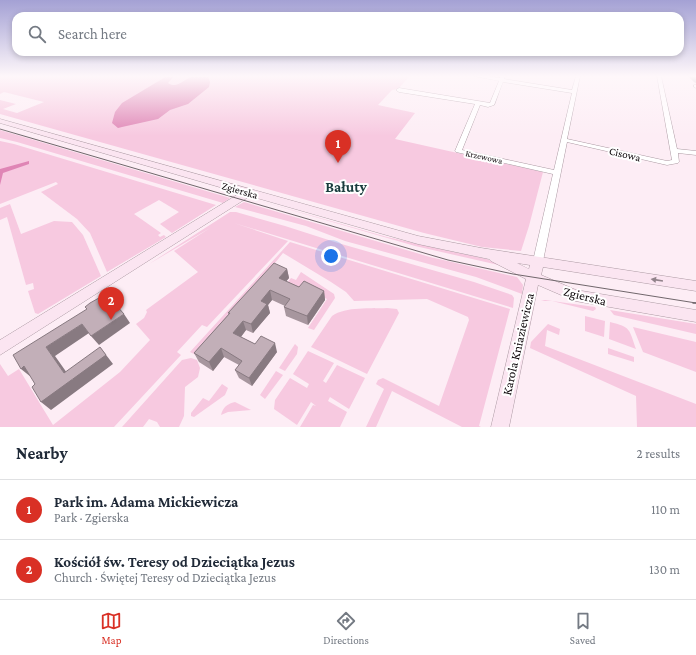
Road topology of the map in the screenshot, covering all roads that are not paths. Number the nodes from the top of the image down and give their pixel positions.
1 (433, 96) edge
2 (495, 96) edge
3 (573, 96) edge
4 (663, 96) edge
5 (478, 104) junction
6 (0, 121) edge
7 (564, 140) junction
8 (673, 151) junction
9 (696, 153) edge
10 (556, 173) junction
11 (248, 192) junction
12 (481, 253) junction
13 (538, 260) junction
14 (534, 277) junction
15 (696, 286) edge
16 (696, 316) edge
17 (0, 348) edge
18 (500, 427) edge

1 - 5 street
2 - 5 street
3 - 7 street
4 - 8 street
5 - 10 street, Krzewowa
6 - 11 main road, Zgierska
7 - 8 street, Cisowa
7 - 10 street
8 - 9 street
10 - 13 street
11 - 12 main road, Zgierska
11 - 17 main road
12 - 13 main road, Zgierska
12 - 14 main road, Zgierska
13 - 14 main road, Karola Kniaziewicza
15 -> 13 main road, Zgierska
14 - 16 main road, Zgierska
14 - 18 main road, Karola Kniaziewicza

